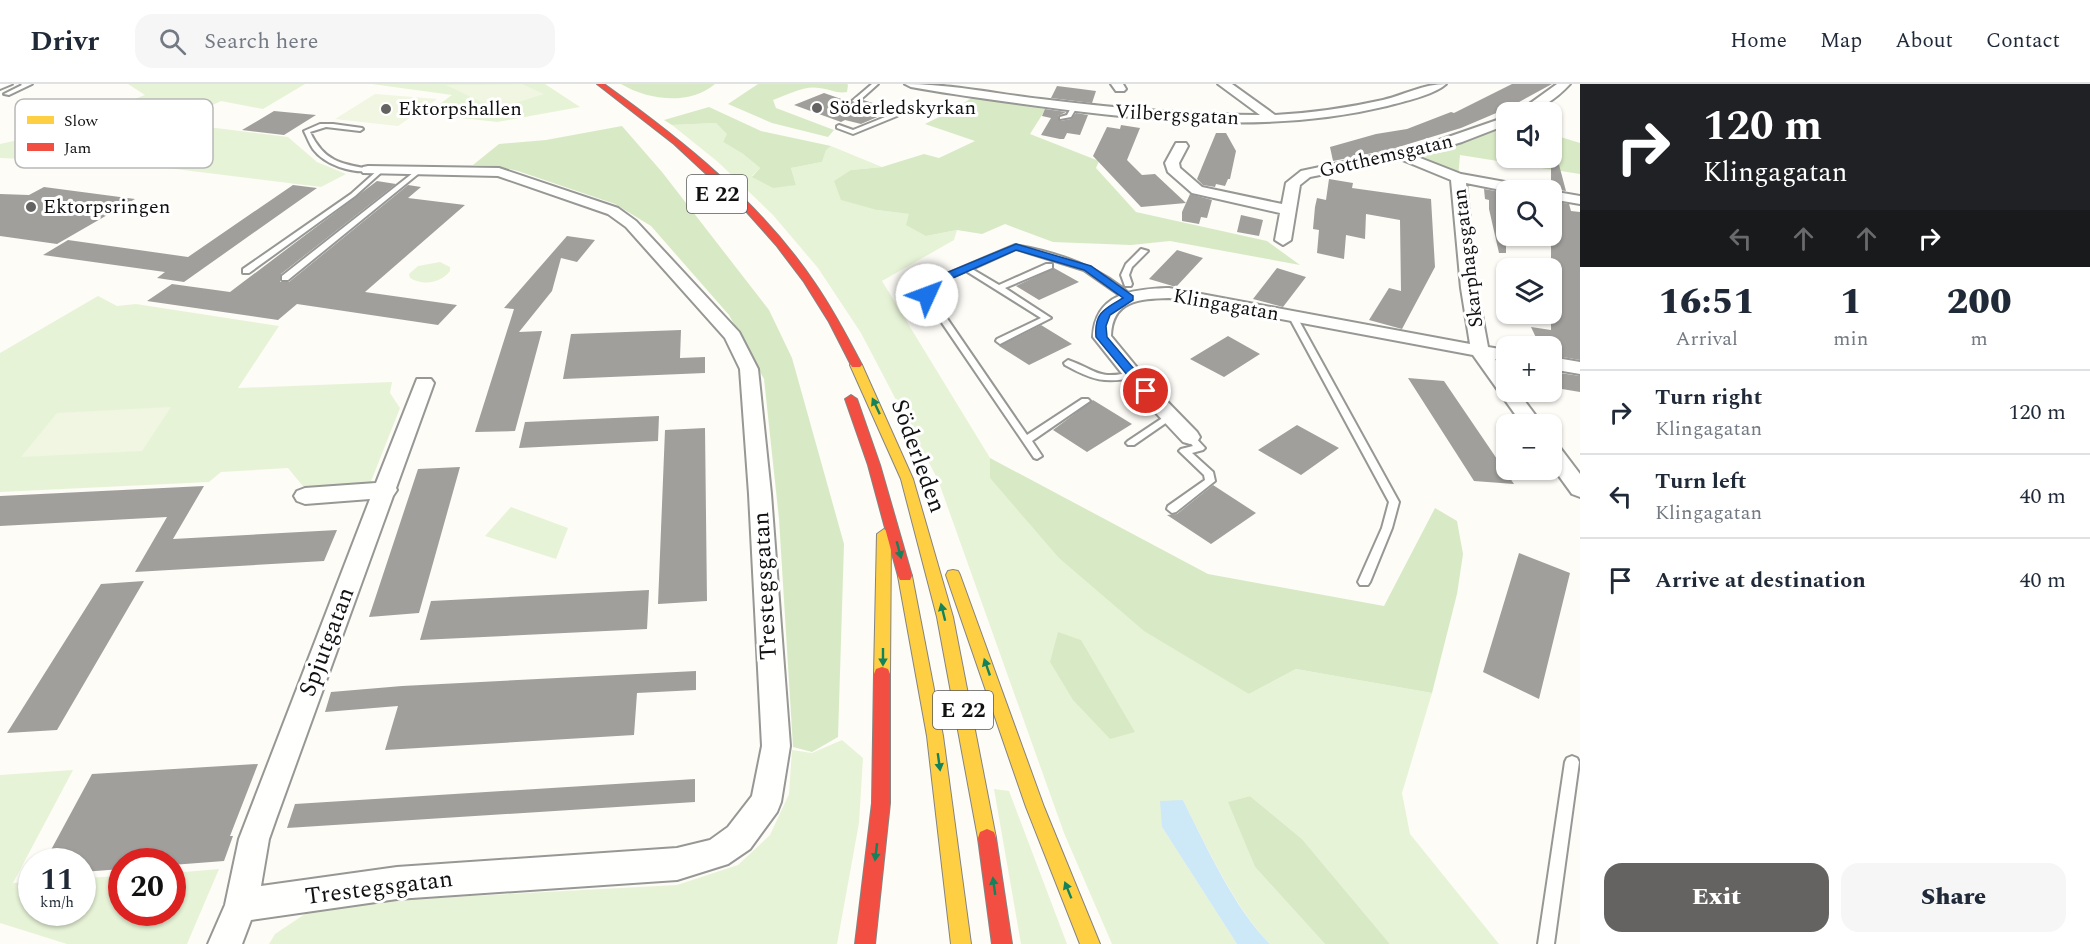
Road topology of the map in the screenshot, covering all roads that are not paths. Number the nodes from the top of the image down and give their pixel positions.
1 (24, 84) edge
2 (30, 84) edge
3 (585, 84) edge
4 (600, 84) edge
5 (875, 84) edge
6 (911, 84) edge
7 (1224, 84) edge
8 (1440, 84) edge
9 (1564, 84) edge
10 (4, 88) edge
11 (1541, 102) edge
12 (1074, 107) junction
13 (1271, 117) junction
14 (1062, 118) dead end
15 (1496, 125) edge
16 (839, 127) dead end
17 (360, 129) dead end
18 (1181, 146) dead end
19 (1402, 155) junction
20 (375, 170) junction
21 (420, 170) junction
22 (1458, 178) junction
23 (1496, 185) edge
24 (1562, 197) edge
25 (1580, 200) edge
26 (1288, 210) junction
27 (1283, 240) dead end
28 (762, 244) dead end
29 (1144, 250) dead end
30 (1049, 266) dead end
31 (966, 268) junction
32 (246, 271) dead end
33 (285, 278) dead end
34 (999, 288) junction
35 (1133, 292) junction
36 (1293, 316) junction
37 (1000, 341) dead end
38 (1480, 352) junction
39 (1496, 354) edge
40 (1068, 363) dead end
41 (1562, 365) edge
42 (1580, 368) edge
43 (1133, 375) junction
44 (1496, 375) edge
45 (424, 383) dead end
46 (844, 384) dead end
47 (1085, 401) dead end
48 (1170, 416) junction
49 (1190, 437) joint
50 (1026, 440) junction
51 (1131, 443) dead end
52 (1037, 456) dead end
53 (1562, 465) edge
54 (907, 479) junction
55 (1580, 489) edge
56 (386, 490) junction
57 (884, 494) junction
58 (305, 496) dead end
59 (1172, 508) dead end
60 (936, 534) dead end
61 (949, 565) dead end
62 (1364, 582) dead end
63 (1572, 762) dead end
64 (241, 905) junction
65 (225, 944) edge
66 (865, 944) edge
67 (961, 944) edge
68 (1002, 944) edge
69 (1090, 944) edge
70 (1546, 944) edge

1 - 2 lane
2 - 10 lane
3 - 28 highway, E 22
54 -> 4 highway, Söderleden / E 22
5 - 16 lane
6 - 12 street, Vilbergsgatan
7 - 13 street
8 - 13 street, Vilbergsgatan
9 - 11 street
12 - 13 street, Vilbergsgatan
12 - 14 lane
15 - 19 street, Gotthemsgatan
17 - 20 lane, Trestegsgatan
18 - 26 street
19 - 22 street, Skarphagsgatan
19 - 26 street, Gotthemsgatan
20 - 21 street, Trestegsgatan
20 - 32 lane
21 - 33 lane
21 - 64 street, Trestegsgatan
22 - 23 street
22 - 38 street, Skarphagsgatan
24 - 25 street
26 - 27 street, Gotthemsgatan
29 - 35 lane
30 - 34 lane
31 - 34 lane
31 - 35 lane
31 - 50 lane
34 - 37 lane
35 - 36 street, Klingagatan
35 - 43 street
36 - 38 street, Klingagatan
36 - 62 lane
38 - 39 street, Klingagatan
38 - 44 street, Skarphagsgatan
40 - 43 lane
41 - 42 street
43 - 48 street
45 - 56 street, Spjutgatan
46 - 57 highway, Söderleden / E 22
47 - 50 lane
48 - 49 street
48 - 51 lane
49 - 59 lane
50 - 52 lane
53 - 55 street
54 - 60 highway
68 -> 54 highway, Söderleden / E 22
56 - 58 street
56 - 64 street, Spjutgatan
57 -> 66 highway
57 -> 67 highway, Söderleden / E 22
69 -> 61 highway
63 - 70 lane
64 - 65 street

